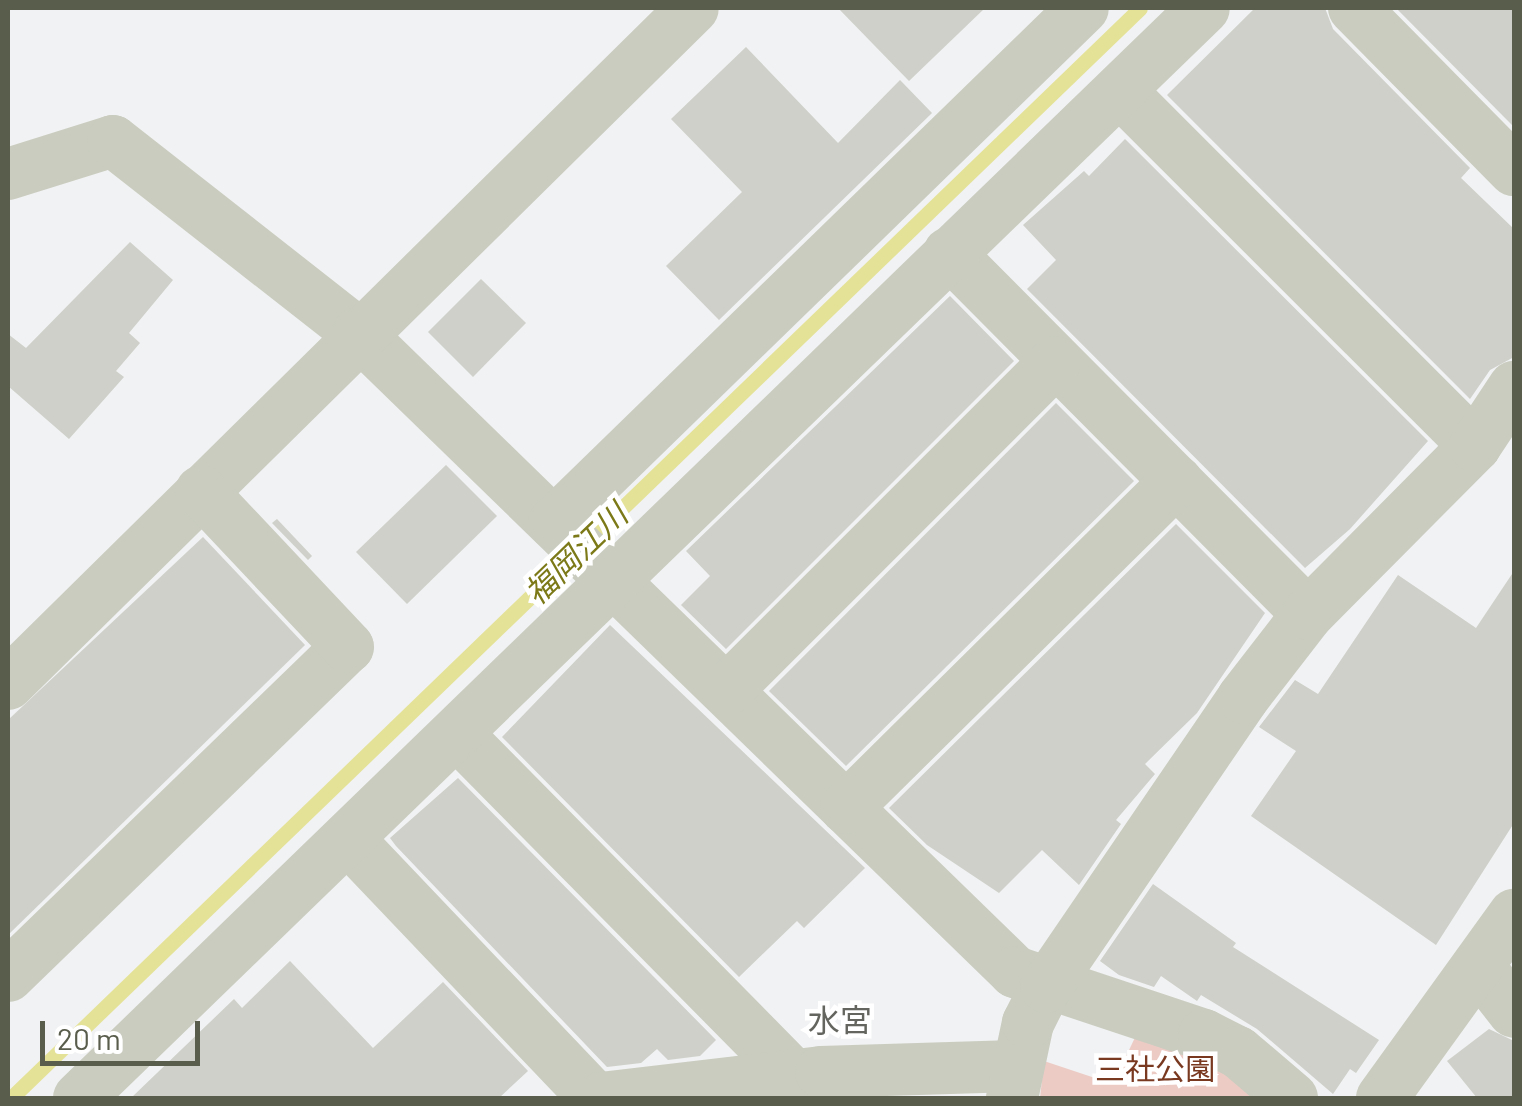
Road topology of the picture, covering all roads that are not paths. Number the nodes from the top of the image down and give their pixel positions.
1 (693, 8) edge
2 (1083, 8) edge
3 (1204, 8) edge
4 (1354, 8) edge
5 (1120, 91) junction
6 (1514, 170) edge
7 (8, 174) edge
8 (950, 253) junction
9 (358, 333) junction
10 (1054, 362) junction
11 (1514, 387) edge
12 (1475, 446) junction
13 (1177, 480) junction
14 (200, 490) junction
15 (582, 553) junction
16 (1308, 614) junction
17 (8, 684) edge
18 (726, 690) junction
19 (458, 735) junction
20 (846, 808) junction
21 (348, 839) junction
22 (1514, 915) edge
23 (1478, 966) junction
24 (8, 976) edge
25 (1046, 987) junction
26 (1514, 1012) edge
27 (793, 1075) junction
28 (1014, 1082) edge
29 (79, 1098) edge
30 (598, 1098) edge
31 (1292, 1098) edge
32 (1382, 1098) edge

1 - 9 street
2 - 15 street
3 - 5 street
4 - 6 street
5 - 8 street
5 - 12 street
7 - 9 street
8 - 10 street
8 - 15 street
9 - 14 street
9 - 15 street
10 - 13 street
10 - 18 street
11 - 12 street
12 - 16 street
13 - 16 street
13 - 20 street
14 - 17 street
14 - 24 street
15 - 18 street
15 - 19 street
16 - 25 street
18 - 20 street
19 - 21 street
19 - 27 street
20 - 25 street
21 - 29 street
21 - 30 street
22 - 23 street
23 - 26 street
23 - 32 street
25 - 28 street
25 - 31 street
27 - 28 street
27 - 30 street

